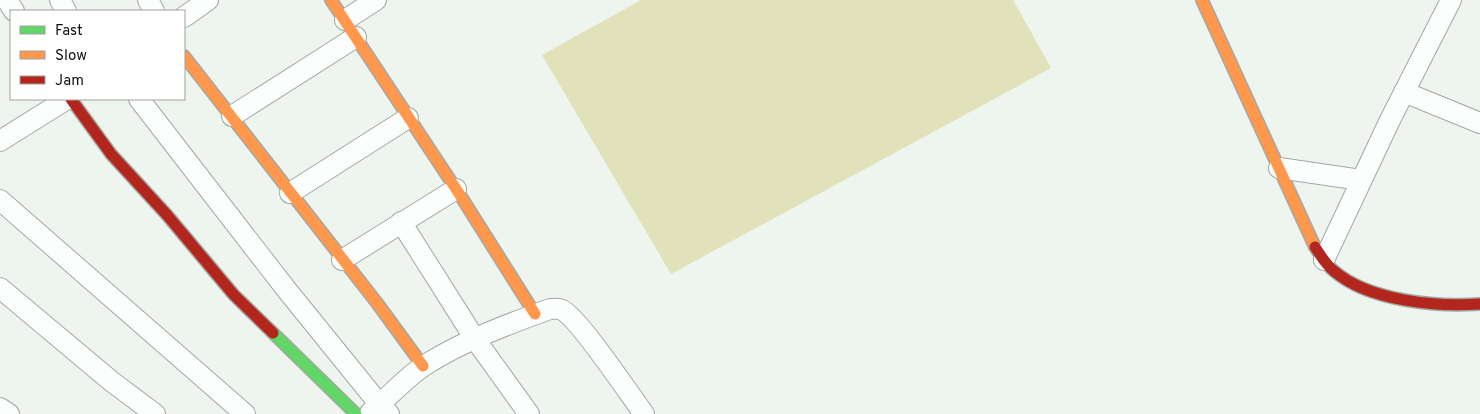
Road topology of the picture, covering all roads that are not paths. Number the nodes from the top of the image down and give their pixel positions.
1 (208, 0) edge
2 (332, 0) edge
3 (376, 0) edge
4 (1202, 0) edge
5 (1451, 0) edge
6 (185, 16) edge
7 (345, 20) junction
8 (356, 38) junction
9 (185, 57) edge
10 (1404, 92) junction
11 (67, 100) edge
12 (70, 100) edge
13 (140, 100) edge
14 (232, 116) junction
15 (408, 118) junction
16 (1480, 123) edge
17 (0, 141) edge
18 (1279, 168) junction
19 (1361, 180) junction
20 (456, 189) junction
21 (290, 193) junction
22 (0, 200) edge
23 (402, 222) junction
24 (342, 260) junction
25 (1324, 260) junction
26 (0, 288) edge
27 (1480, 304) edge
28 (535, 314) junction
29 (475, 339) junction
30 (423, 366) junction
31 (0, 408) edge
32 (379, 411) edge
33 (9, 414) edge
34 (155, 414) edge
35 (245, 414) edge
36 (356, 414) edge
37 (529, 414) edge
38 (644, 414) edge

1 - 6 street
2 - 7 street
3 - 7 street
4 - 18 street
5 - 10 street
7 - 8 street
8 - 14 street
8 - 15 street
9 - 14 street
10 - 16 street
10 - 19 street
11 - 17 street
12 - 36 street
13 - 32 street
14 - 21 street
15 - 20 street
15 - 21 street
18 - 19 street
18 - 25 street
19 - 25 street
20 - 23 street
20 - 28 street
21 - 24 street
22 - 35 street
23 - 24 street
23 - 29 street
24 - 30 street
25 - 27 street
26 - 34 street
28 - 29 street
28 - 38 street
29 - 30 street
29 - 37 street
30 - 32 street
31 - 33 street

